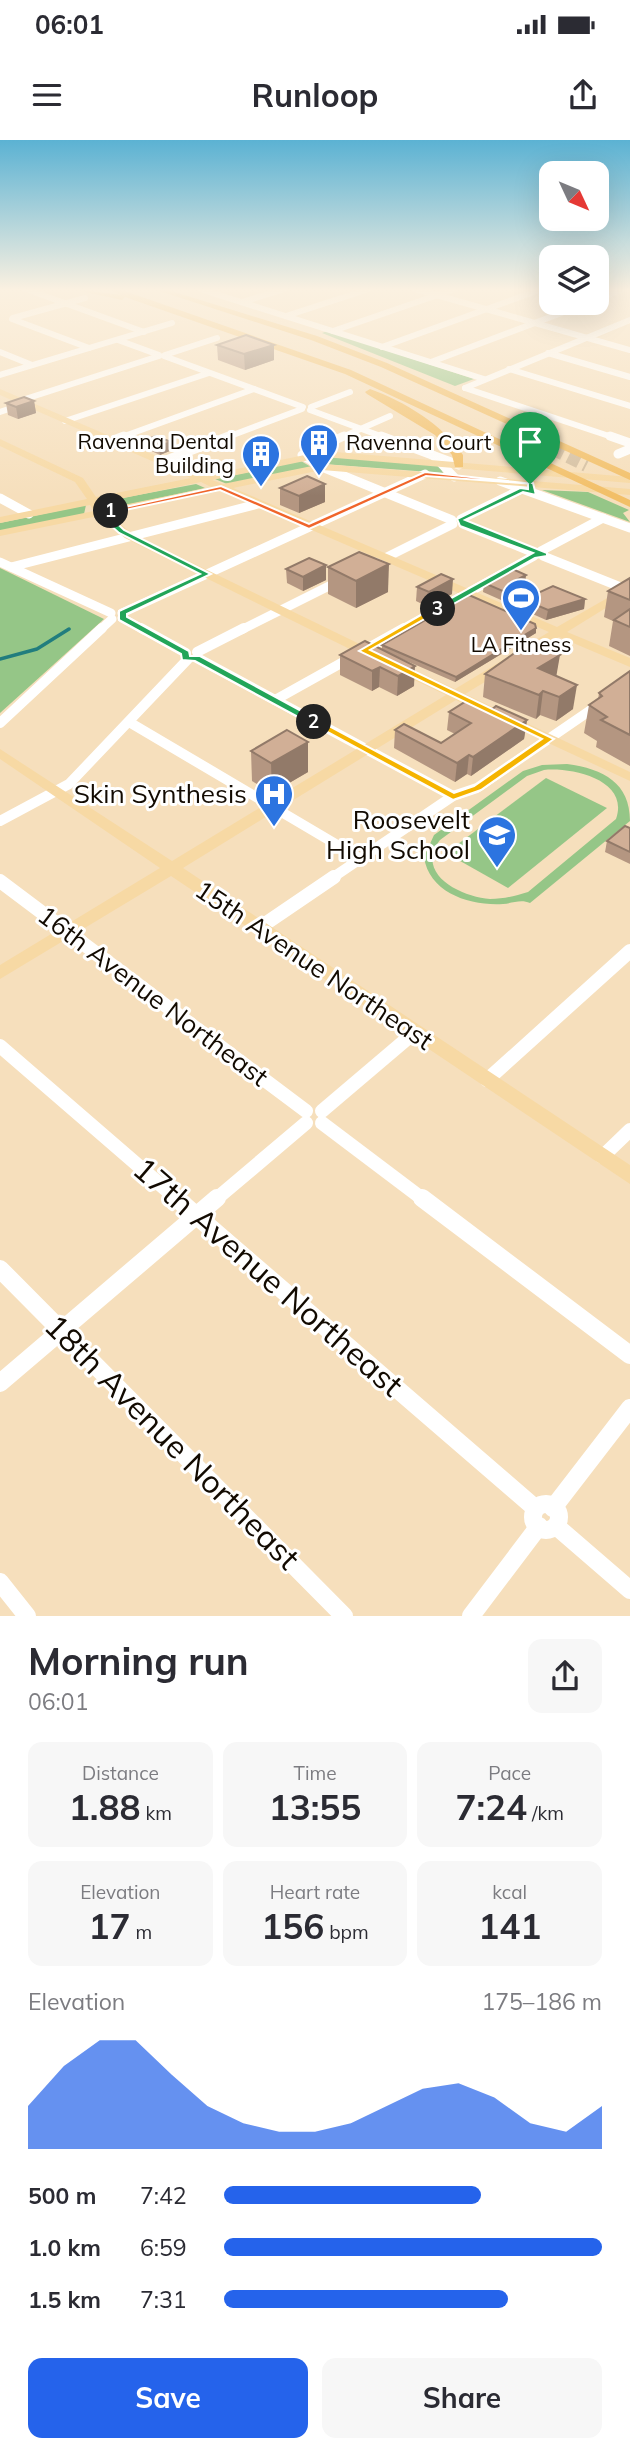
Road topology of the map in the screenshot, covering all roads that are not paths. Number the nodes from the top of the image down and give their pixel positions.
1 (14, 358) edge
2 (56, 358) edge
3 (153, 358) edge
4 (170, 358) edge
5 (300, 358) edge
6 (308, 358) edge
7 (330, 358) edge
8 (342, 358) edge
9 (364, 358) edge
10 (418, 358) edge
11 (442, 358) edge
12 (536, 358) edge
13 (565, 358) edge
14 (431, 362) junction
15 (32, 365) junction
16 (509, 369) junction
17 (209, 373) junction
18 (0, 375) edge
19 (630, 377) edge
20 (484, 379) junction
21 (254, 389) junction
22 (0, 392) edge
23 (350, 392) dead end
24 (22, 402) junction
25 (630, 407) edge
26 (306, 408) junction
27 (0, 412) edge
28 (390, 416) dead end
29 (65, 421) junction
30 (361, 429) junction
31 (111, 440) junction
32 (0, 442) edge
33 (630, 443) edge
34 (314, 448) junction
35 (630, 449) edge
36 (324, 454) junction
37 (430, 454) junction
38 (553, 454) junction
39 (618, 454) dead end
40 (305, 457) junction
41 (161, 462) junction
42 (439, 463) junction
43 (459, 465) junction
44 (586, 466) tunnel mouth
45 (322, 467) junction
46 (530, 471) junction
47 (425, 474) junction
48 (453, 477) junction
49 (613, 478) junction
50 (630, 478) edge
51 (200, 479) junction
52 (500, 481) junction
53 (221, 488) junction
54 (529, 489) junction
55 (384, 493) junction
56 (630, 493) edge
57 (0, 499) edge
58 (12, 504) junction
59 (630, 504) edge
60 (258, 505) junction
61 (97, 507) junction
62 (0, 509) edge
63 (29, 514) junction
64 (603, 518) junction
65 (0, 520) edge
66 (457, 522) junction
67 (309, 527) junction
68 (630, 528) edge
69 (0, 533) edge
70 (129, 536) junction
71 (538, 554) junction
72 (383, 558) junction
73 (0, 562) edge
74 (11, 567) junction
75 (364, 568) edge
76 (206, 574) junction
77 (352, 574) edge
78 (629, 589) edge
79 (466, 593) junction
80 (280, 610) junction
81 (117, 616) junction
82 (557, 632) junction
83 (363, 651) junction
84 (192, 656) junction
85 (630, 663) edge
86 (456, 695) junction
87 (607, 699) edge
88 (275, 700) junction
89 (129, 722) junction
90 (0, 723) edge
91 (549, 739) junction
92 (365, 749) junction
93 (0, 753) edge
94 (630, 777) edge
95 (55, 791) junction
96 (453, 796) junction
97 (272, 805) junction
98 (0, 821) edge
99 (361, 859) junction
100 (169, 868) junction
101 (0, 881) edge
102 (259, 928) junction
103 (66, 932) junction
104 (630, 951) edge
105 (0, 973) edge
106 (415, 1032) junction
107 (0, 1046) edge
108 (487, 1080) junction
109 (314, 1117) junction
110 (630, 1130) edge
111 (602, 1157) junction
112 (630, 1175) edge
113 (197, 1216) junction
114 (0, 1269) edge
115 (61, 1331) junction
116 (630, 1355) edge
117 (0, 1383) edge
118 (630, 1408) edge
119 (546, 1517) junction
120 (0, 1582) edge
121 (630, 1590) edge
122 (27, 1615) edge
123 (344, 1615) edge
124 (471, 1615) edge

1 - 15 street
2 - 15 street
3 - 24 street
4 - 17 street
5 - 43 highway
6 - 59 highway
7 - 38 highway
8 - 38 highway
9 - 50 highway
10 - 14 street
11 - 14 street
12 - 16 street
13 - 19 street
14 - 20 street
15 - 18 street
16 - 20 street
16 - 25 street
17 - 21 street
17 - 29 street
20 - 33 street
21 - 26 street
21 - 31 street
22 - 24 main road
23 - 26 street
24 - 27 street
24 - 29 main road
26 - 30 street
26 - 41 street
28 - 30 street
29 - 31 main road
30 - 34 street
30 - 37 street
31 - 41 main road
32 - 61 main road
34 - 36 street
34 - 40 street
35 - 39 street
36 - 40 main road
36 - 42 main road
37 - 42 street
37 - 43 street
38 - 56 highway
40 - 45 street
40 - 51 main road
41 - 51 main road
42 - 43 main road
42 - 48 street
43 - 46 main road
43 - 52 main road
44 - 49 highway
45 - 47 main road
45 - 53 main road
45 - 55 street
46 - 49 main road
46 - 54 street
47 - 48 main road
47 - 55 street
48 - 52 main road
49 - 50 main road
51 - 53 main road
51 - 61 main road
52 - 54 main road
53 - 60 main road
53 - 61 main road
54 - 56 main road
54 - 64 street
54 - 66 street
55 - 66 street
55 - 67 street
57 - 58 street
58 - 62 street
58 - 63 street
60 - 67 main road
60 - 70 street
61 - 63 main road
61 - 69 main road
61 - 70 main road
63 - 65 main road
64 - 68 street
64 - 71 street
66 - 71 street
66 - 72 street
67 - 72 main road
67 - 76 street
70 - 74 street
70 - 76 main road
71 - 78 street
71 - 79 street
72 - 75 street
72 - 79 main road
73 - 74 street
74 - 81 street
76 - 80 main road
76 - 81 street
77 - 80 street
78 - 82 main road
79 - 82 main road
79 - 83 street
80 - 83 main road
80 - 84 street
81 - 84 street
81 - 90 street
82 - 85 main road
82 - 86 main road
83 - 86 main road
83 - 88 street
84 - 88 street
84 - 89 street
86 - 91 main road
86 - 92 main road
87 - 91 street
88 - 92 street
89 - 95 street
89 - 97 street
91 - 94 main road
91 - 96 street
92 - 96 street
92 - 97 main road
93 - 95 main road, 15th Avenue Northeast
95 - 98 street
95 - 100 main road, 15th Avenue Northeast
96 - 99 street
97 - 99 street
97 - 100 main road
99 - 102 street
100 - 102 main road, 15th Avenue Northeast
100 - 103 main road
101 - 103 street, 16th Avenue Northeast
102 - 106 main road, 15th Avenue Northeast
103 - 105 main road
103 - 109 street, 16th Avenue Northeast
104 - 108 street
106 - 108 main road, 15th Avenue Northeast
106 - 109 street
107 - 113 street, 17th Avenue Northeast
108 - 111 main road, 15th Avenue Northeast
109 - 113 street
109 - 116 street, 16th Avenue Northeast
110 - 111 street
111 - 112 main road, 15th Avenue Northeast
113 - 115 street
113 - 119 street, 17th Avenue Northeast
114 - 115 street, 18th Avenue Northeast
115 - 117 street
115 - 123 street, 18th Avenue Northeast
118 - 119 street
119 - 121 street, 17th Avenue Northeast
119 - 124 street
120 - 122 street

